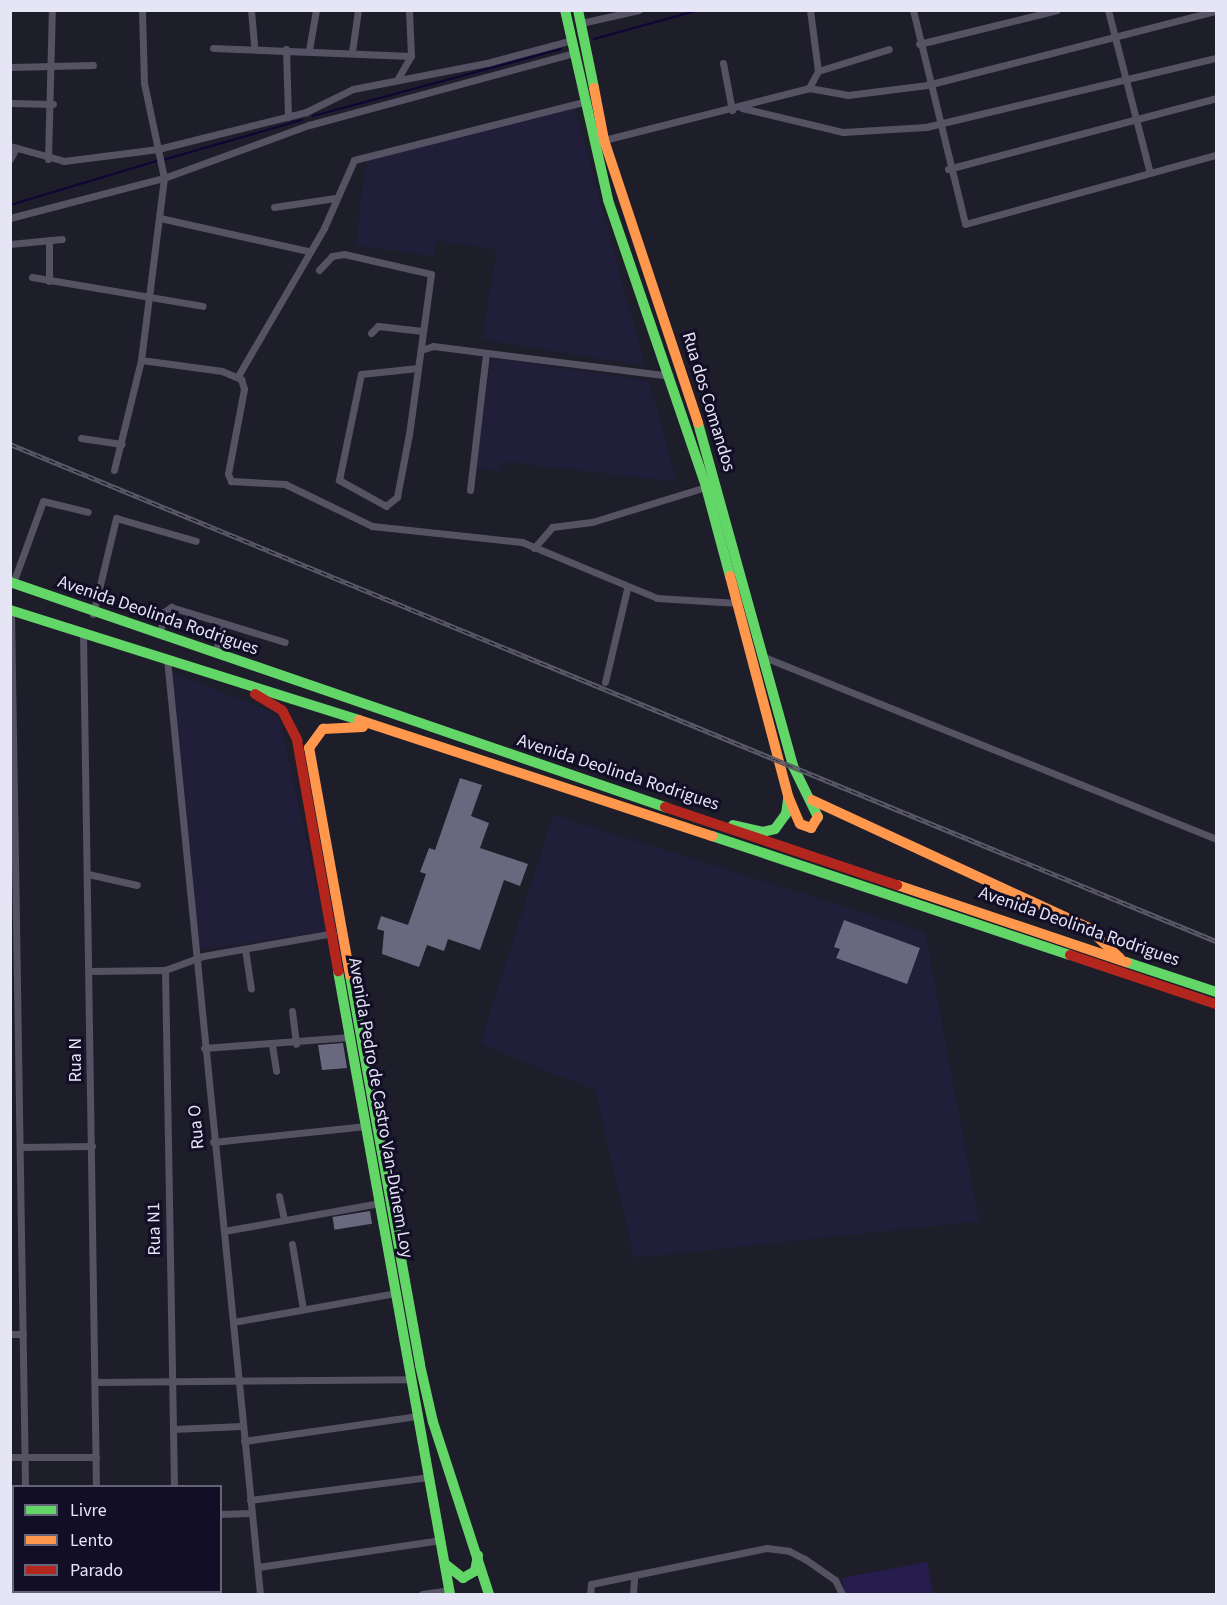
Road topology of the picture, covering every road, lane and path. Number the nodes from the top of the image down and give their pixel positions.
1 (52, 10) edge
2 (142, 10) edge
3 (251, 10) edge
4 (316, 10) edge
5 (358, 10) edge
6 (409, 10) edge
7 (566, 10) edge
8 (578, 10) edge
9 (639, 10) edge
10 (810, 10) edge
11 (913, 10) edge
12 (1057, 10) edge
13 (1108, 10) edge
14 (1216, 11) edge
15 (581, 22) junction
16 (1114, 37) junction
17 (572, 40) junction
18 (919, 44) junction
19 (213, 48) dead end
20 (254, 48) junction
21 (286, 49) junction
22 (889, 49) dead end
23 (309, 50) junction
24 (352, 52) junction
25 (574, 53) junction
26 (411, 56) junction
27 (1216, 57) edge
28 (723, 63) dead end
29 (54, 64) junction
30 (93, 65) dead end
31 (10, 67) edge
32 (819, 71) junction
33 (1125, 79) junction
34 (389, 84) junction
35 (927, 85) junction
36 (809, 88) junction
37 (1216, 98) edge
38 (584, 102) junction
39 (10, 103) edge
40 (53, 104) junction
41 (742, 108) junction
42 (732, 110) junction
43 (288, 117) junction
44 (307, 118) junction
45 (1135, 120) junction
46 (938, 125) junction
47 (604, 140) junction
48 (13, 147) edge
49 (159, 152) junction
50 (1216, 155) edge
51 (10, 159) edge
52 (48, 159) junction
53 (948, 169) junction
54 (1150, 173) junction
55 (164, 178) junction
56 (335, 198) junction
57 (274, 207) dead end
58 (10, 218) edge
59 (160, 218) junction
60 (62, 239) dead end
61 (49, 240) junction
62 (10, 244) edge
63 (308, 251) junction
64 (319, 270) dead end
65 (32, 277) dead end
66 (49, 281) junction
67 (148, 300) junction
68 (203, 306) dead end
69 (371, 333) dead end
70 (422, 334) junction
71 (434, 346) junction
72 (421, 350) junction
73 (486, 353) junction
74 (141, 360) junction
75 (418, 369) junction
76 (238, 376) junction
77 (669, 376) junction
78 (81, 438) dead end
79 (122, 444) junction
80 (114, 470) dead end
81 (706, 487) junction
82 (470, 490) dead end
83 (88, 512) dead end
84 (196, 541) dead end
85 (534, 548) junction
86 (12, 582) edge
87 (627, 589) junction
88 (738, 603) junction
89 (11, 611) edge
90 (93, 614) junction
91 (225, 624) junction
92 (83, 633) junction
93 (160, 634) junction
94 (285, 642) dead end
95 (215, 652) junction
96 (167, 657) junction
97 (764, 657) junction
98 (210, 672) junction
99 (606, 682) dead end
100 (385, 728) junction
101 (788, 796) junction
102 (13, 799) edge
103 (812, 800) junction
104 (706, 819) junction
105 (1216, 839) edge
106 (88, 874) junction
107 (137, 885) dead end
108 (14, 893) edge
109 (14, 913) edge
110 (333, 933) junction
111 (245, 949) junction
112 (1120, 958) junction
113 (195, 960) junction
114 (165, 970) junction
115 (90, 971) junction
116 (14, 973) edge
117 (251, 989) dead end
118 (1216, 992) edge
119 (14, 1004) edge
120 (1216, 1004) edge
121 (292, 1011) dead end
122 (14, 1027) edge
123 (351, 1037) junction
124 (296, 1044) junction
125 (272, 1045) junction
126 (204, 1048) junction
127 (276, 1071) dead end
128 (366, 1126) junction
129 (10, 1141) edge
130 (213, 1142) junction
131 (20, 1144) junction
132 (92, 1146) junction
133 (279, 1196) dead end
134 (380, 1203) junction
135 (285, 1219) junction
136 (224, 1231) junction
137 (292, 1244) dead end
138 (396, 1293) junction
139 (303, 1309) junction
140 (233, 1322) junction
141 (10, 1334) edge
142 (23, 1334) junction
143 (411, 1379) junction
144 (171, 1381) junction
145 (96, 1382) junction
146 (239, 1382) junction
147 (418, 1416) junction
148 (242, 1426) junction
149 (173, 1429) junction
150 (244, 1441) junction
151 (10, 1457) edge
152 (96, 1457) junction
153 (24, 1459) junction
154 (429, 1477) junction
155 (25, 1485) edge
156 (96, 1485) edge
157 (174, 1485) edge
158 (250, 1500) junction
159 (251, 1513) junction
160 (222, 1514) edge
161 (441, 1540) junction
162 (478, 1553) junction
163 (444, 1563) junction
164 (258, 1567) junction
165 (634, 1578) junction
166 (450, 1592) edge
167 (260, 1594) edge
168 (422, 1594) edge
169 (489, 1594) edge
170 (590, 1594) edge
171 (633, 1594) edge
172 (843, 1594) edge

1 - 29 street
2 - 49 street
3 - 20 street
4 - 23 street
5 - 24 street
6 - 26 street
7 - 17 main road, Rua dos Comandos
8 - 15 main road, Rua dos Comandos
9 - 15 street
10 - 32 street
11 - 18 street
12 - 18 street
13 - 16 street
14 - 16 street
15 - 47 main road, Rua dos Comandos
16 - 33 street
16 - 35 street
17 - 25 main road, Rua dos Comandos
17 - 34 street
18 - 35 street
19 - 20 street
20 - 21 street
21 - 23 street
21 - 43 street
22 - 32 street
23 - 24 street
24 - 26 street
25 - 38 main road, Rua dos Comandos
25 - 44 street
26 - 34 street
27 - 33 street
28 - 42 street
29 - 30 street
29 - 31 street
29 - 40 street
32 - 36 street
33 - 45 street
33 - 46 street
34 - 44 street
35 - 36 street
35 - 46 street
36 - 41 street
37 - 45 street
38 - 56 street
38 - 77 main road, Rua dos Comandos
39 - 40 street
40 - 52 street
41 - 42 street
41 - 46 street
42 - 47 street
43 - 44 street
43 - 49 street
44 - 55 street
45 - 53 street
45 - 54 street
46 - 53 street
47 - 97 main road, Rua dos Comandos
48 - 51 street
48 - 52 street
49 - 52 street
49 - 55 street
50 - 54 street
53 - 54 street
55 - 58 street
55 - 59 street
56 - 57 street
56 - 63 street
59 - 63 street
59 - 67 street
60 - 61 street
61 - 62 street
61 - 66 street
63 - 76 street
64 - 70 street
65 - 66 street
66 - 67 street
67 - 68 street
67 - 74 street
69 - 70 street
70 - 71 street
70 - 72 street
71 - 72 street
71 - 73 street
72 - 75 street
73 - 77 street
73 - 82 street
74 - 76 street
74 - 79 street
75 - 75 street
76 - 85 street
77 - 81 main road, Rua dos Comandos
78 - 79 street
79 - 80 street
81 - 85 street
81 - 88 main road, Rua dos Comandos
83 - 86 street
84 - 90 street
85 - 87 street
86 - 90 main road, Avenida Deolinda Rodrigues
87 - 88 street
87 - 99 street
88 - 101 main road, Rua dos Comandos
89 - 92 main road, Avenida Deolinda Rodrigues
89 - 102 street
90 - 93 main road, Avenida Deolinda Rodrigues
91 - 93 street
91 - 94 street
91 - 95 street
92 - 96 main road, Avenida Deolinda Rodrigues
92 - 106 street, Rua N
93 - 95 main road, Avenida Deolinda Rodrigues
95 - 104 main road, Avenida Deolinda Rodrigues
96 - 98 main road, Avenida Deolinda Rodrigues
96 - 113 street, Rua O
97 - 103 main road, Rua dos Comandos
97 - 105 street
98 - 100 main road, Avenida Deolinda Rodrigues
98 - 110 main road, Avenida Pedro de Castro Van-Dúnem Loy
100 - 120 main road, Avenida Deolinda Rodrigues
100 - 162 main road, Avenida Pedro de Castro Van-Dúnem Loy
101 - 103 main road, Rua dos Comandos
101 - 104 main road
102 - 108 street
103 - 112 main road
104 - 112 main road, Avenida Deolinda Rodrigues
106 - 107 street
106 - 115 street, Rua N
108 - 109 street
109 - 116 street
110 - 111 street
110 - 123 main road, Avenida Pedro de Castro Van-Dúnem Loy
111 - 113 street
111 - 117 street
112 - 118 main road, Avenida Deolinda Rodrigues
113 - 114 street
113 - 126 street, Rua O
114 - 115 street
114 - 144 street, Rua N1
115 - 132 street, Rua N
116 - 119 street
119 - 122 street
121 - 124 street
122 - 131 street
123 - 124 street
123 - 128 main road, Avenida Pedro de Castro Van-Dúnem Loy
124 - 125 street
125 - 126 street
125 - 127 street
126 - 130 street, Rua O
128 - 130 street
128 - 134 main road, Avenida Pedro de Castro Van-Dúnem Loy
129 - 131 street
130 - 136 street, Rua O
131 - 132 street
131 - 142 street
132 - 145 street, Rua N
133 - 135 street
134 - 135 street
134 - 138 main road, Avenida Pedro de Castro Van-Dúnem Loy
135 - 136 street
136 - 140 street, Rua O
137 - 139 street
138 - 139 street
138 - 143 main road, Avenida Pedro de Castro Van-Dúnem Loy
139 - 140 street
140 - 146 street, Rua O
141 - 142 street
142 - 153 street
143 - 146 street
143 - 147 main road, Avenida Pedro de Castro Van-Dúnem Loy
144 - 145 street
144 - 146 street
144 - 149 street, Rua N1
145 - 152 street, Rua N
146 - 148 street, Rua O
147 - 150 street
147 - 154 main road, Avenida Pedro de Castro Van-Dúnem Loy
148 - 149 street
148 - 150 street, Rua O
149 - 157 street, Rua N1
150 - 158 street, Rua O
151 - 153 street
152 - 153 street
152 - 156 street, Rua N
153 - 155 street
154 - 158 street
154 - 161 main road, Avenida Pedro de Castro Van-Dúnem Loy
158 - 159 street, Rua O
159 - 160 street
159 - 164 street, Rua O
161 - 163 main road, Avenida Pedro de Castro Van-Dúnem Loy
161 - 164 street
162 - 163 main road
162 - 169 main road, Avenida Pedro de Castro Van-Dúnem Loy
163 - 166 main road, Avenida Pedro de Castro Van-Dúnem Loy
164 - 167 street, Rua O
165 - 170 street
165 - 171 street
165 - 172 street
166 - 168 street

